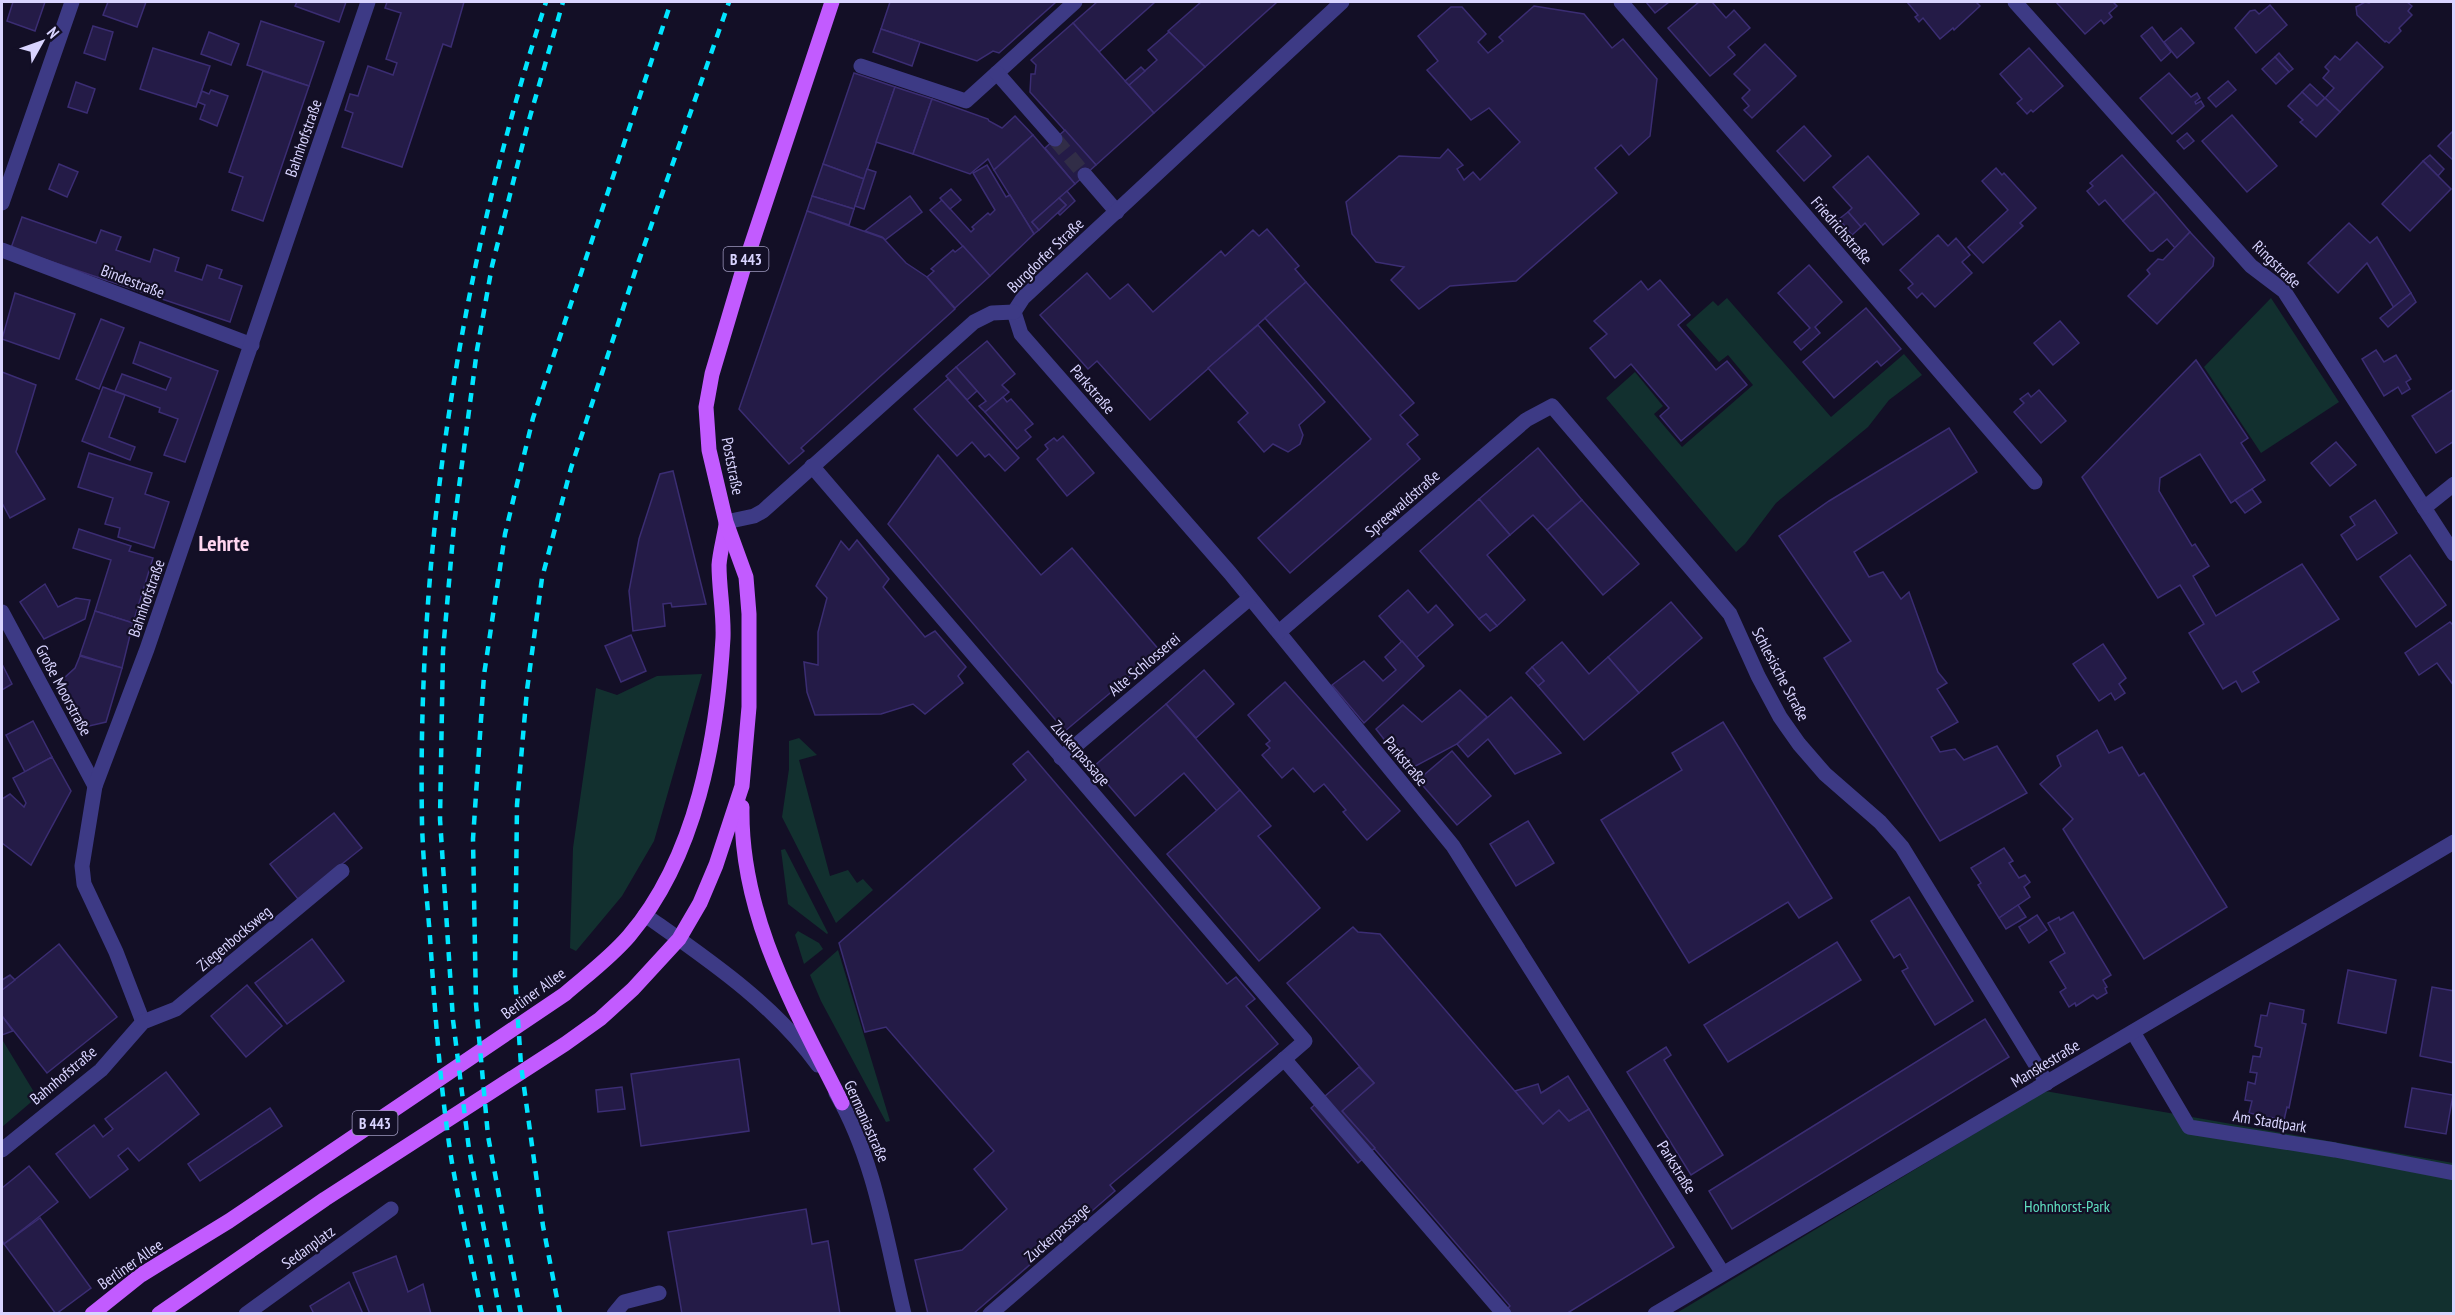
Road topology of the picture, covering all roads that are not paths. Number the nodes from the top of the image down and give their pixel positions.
1 (72, 2) edge
2 (368, 2) edge
3 (832, 2) edge
4 (1075, 2) edge
5 (1342, 2) edge
6 (1621, 2) edge
7 (2015, 2) edge
8 (861, 66) dead end
9 (997, 73) junction
10 (1055, 139) tunnel mouth
11 (1085, 174) tunnel mouth
12 (2, 203) edge
13 (1117, 212) junction
14 (2, 250) edge
15 (1014, 312) junction
16 (252, 345) junction
17 (1552, 406) joint
18 (812, 466) junction
19 (2035, 482) dead end
20 (2454, 484) edge
21 (2424, 508) junction
22 (726, 522) junction
23 (2454, 554) edge
24 (1250, 598) junction
25 (2, 612) edge
26 (1279, 632) junction
27 (1061, 758) junction
28 (95, 786) junction
29 (742, 786) junction
30 (2454, 842) edge
31 (342, 871) dead end
32 (645, 915) junction
33 (679, 939) junction
34 (143, 1022) junction
35 (2133, 1032) junction
36 (1284, 1059) junction
37 (2047, 1083) junction
38 (842, 1103) junction
39 (2, 1150) edge
40 (2454, 1173) edge
41 (391, 1209) dead end
42 (1722, 1272) junction
43 (659, 1293) dead end
44 (92, 1314) edge
45 (159, 1314) edge
46 (246, 1314) edge
47 (614, 1314) edge
48 (904, 1314) edge
49 (990, 1314) edge
50 (1504, 1314) edge
51 (1655, 1314) edge

1 - 12 street
2 - 16 street, Bahnhofstraße
3 - 22 main road, Poststraße / B 443
4 - 9 street
5 - 13 street, Burgdorfer Straße
6 - 19 street, Friedrichstraße
7 - 21 street, Ringstraße
8 - 9 street
9 - 10 street
11 - 13 street
13 - 15 street, Burgdorfer Straße
14 - 16 street, Bindestraße
15 - 18 street, Burgdorfer Straße
15 - 24 street, Parkstraße
16 - 28 street, Bahnhofstraße
17 - 26 street, Spreewaldstraße
17 - 37 street, Schlesische Straße
18 - 22 street, Burgdorfer Straße
18 - 27 street, Zuckerpassage
20 - 21 street
21 - 23 street, Ringstraße
22 - 29 main road, Poststraße / B 443
22 - 32 main road, Berliner Allee / B 443
24 - 26 street, Parkstraße
24 - 27 street, Alte Schlosserei
25 - 28 street, Große Moorstraße
26 - 42 street, Parkstraße
27 - 36 street, Zuckerpassage
28 - 34 street, Bahnhofstraße
29 - 33 main road, Poststraße / B 443
29 - 38 main road
30 - 35 street, Manskestraße
31 - 34 street, Ziegenbocksweg
32 - 33 street, Germaniastraße
32 - 44 main road, Berliner Allee / B 443
33 - 38 street, Germaniastraße
33 - 45 main road, B 443
34 - 39 street, Bahnhofstraße
35 - 37 street, Manskestraße
35 - 40 street, Am Stadtpark
36 - 49 street, Zuckerpassage
36 - 50 street
37 - 42 street, Manskestraße
38 - 48 street, Germaniastraße
41 - 46 street, Sedanplatz
42 - 51 street, Manskestraße
43 - 47 street

